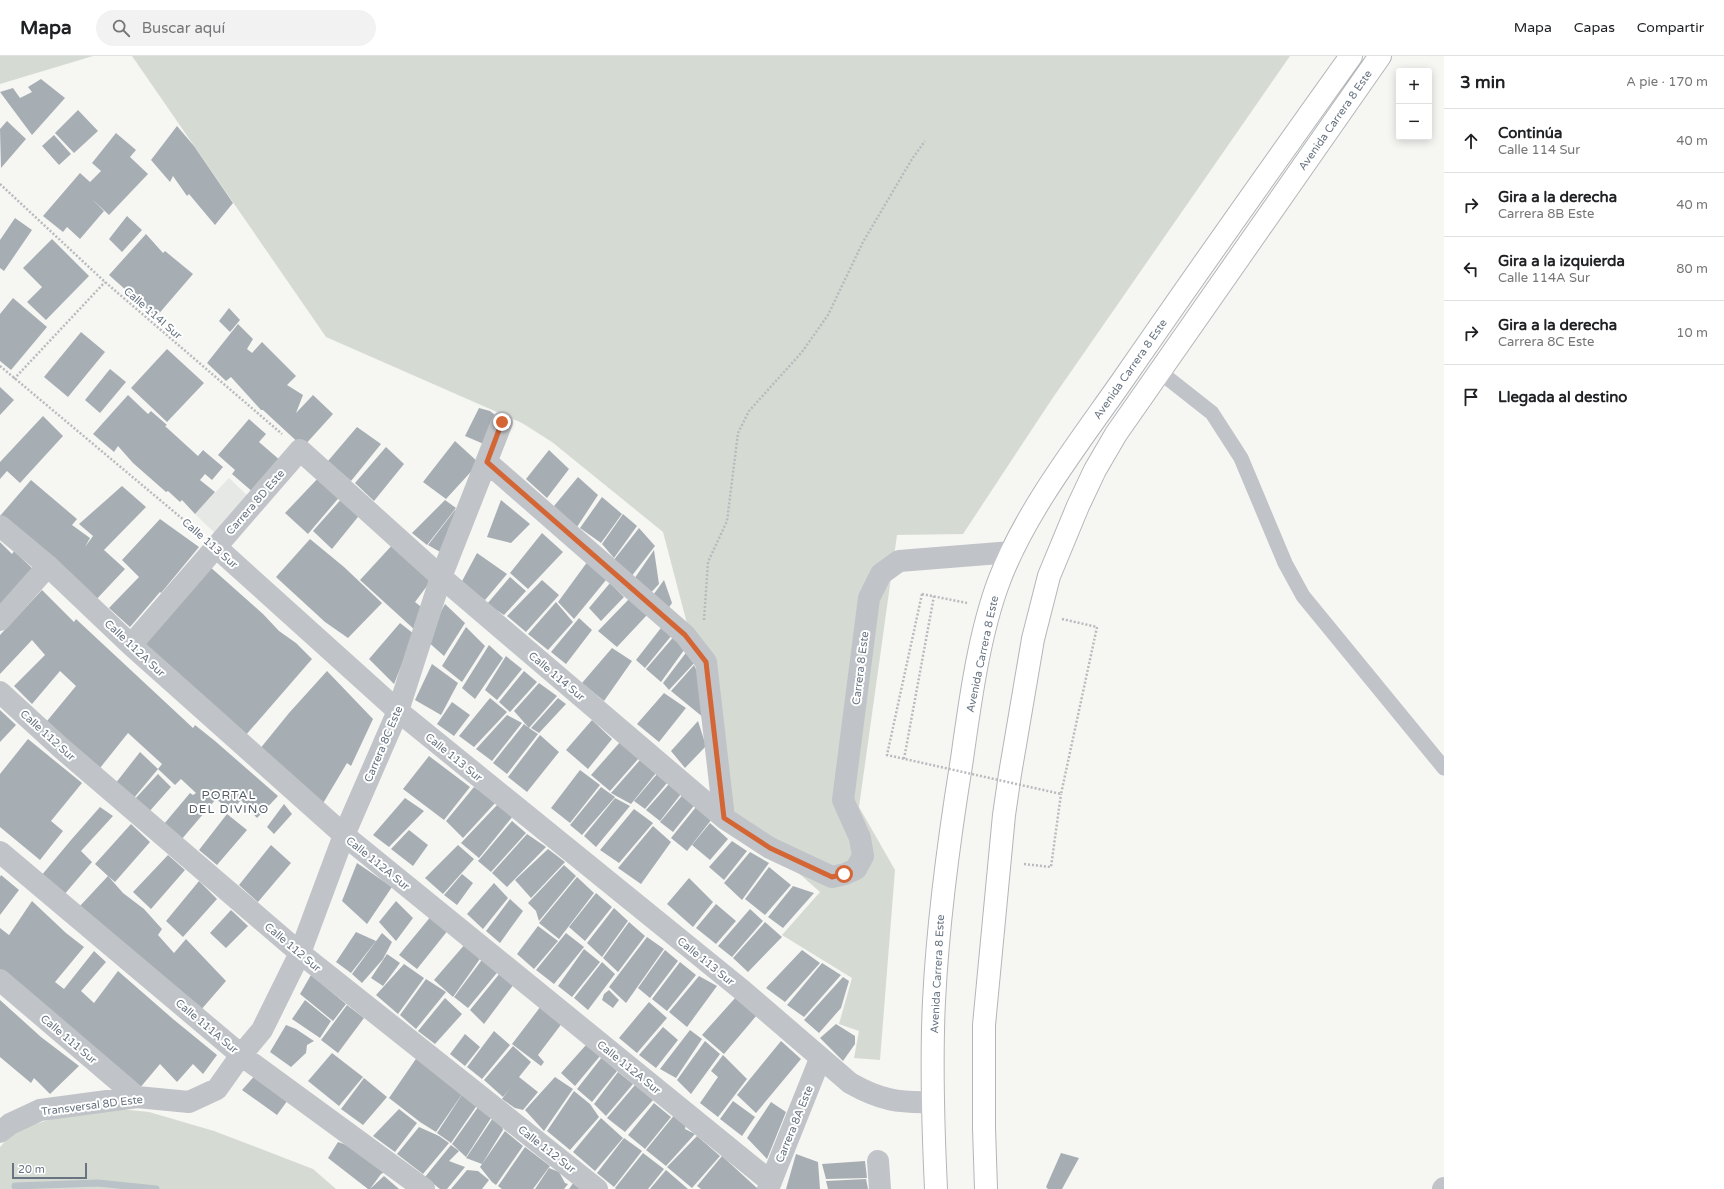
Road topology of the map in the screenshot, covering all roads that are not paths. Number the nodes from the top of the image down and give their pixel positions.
1 (1351, 56) edge
2 (1380, 56) edge
3 (1160, 372) junction
4 (502, 422) dead end
5 (300, 450) joint
6 (487, 462) junction
7 (0, 526) edge
8 (216, 547) junction
9 (1012, 552) junction
10 (48, 566) junction
11 (441, 577) junction
12 (0, 620) edge
13 (131, 645) junction
14 (0, 692) edge
15 (398, 711) junction
16 (1444, 768) edge
17 (724, 818) junction
18 (344, 835) junction
19 (0, 852) edge
20 (832, 877) joint
21 (300, 953) junction
22 (0, 980) edge
23 (241, 1054) junction
24 (820, 1059) junction
25 (137, 1097) junction
26 (932, 1102) junction
27 (3, 1123) edge
28 (878, 1161) dead end
29 (769, 1186) edge
30 (424, 1189) edge
31 (598, 1189) edge
32 (880, 1189) edge
33 (936, 1189) edge
34 (986, 1189) edge

1 - 9 highway, Avenida Carrera 8 Este
2 - 3 highway, Avenida Carrera 8 Este
3 - 16 lane
3 - 34 highway, Avenida Carrera 8 Este
4 - 6 street, Carrera 8C Este
5 - 8 street, Carrera 8D Este
5 - 11 street, Calle 114 Sur
6 - 11 street, Carrera 8C Este
6 - 17 street
7 - 10 street, Calle 112A Sur
8 - 13 street, Carrera 8D Este
8 - 15 street, Calle 113 Sur
9 - 20 street, Carrera 8 Este
9 - 26 highway, Avenida Carrera 8 Este
10 - 12 street
10 - 13 street, Calle 112A Sur
11 - 15 street, Carrera 8C Este
11 - 17 street, Calle 114 Sur
13 - 18 street, Calle 112A Sur
14 - 21 street, Calle 112 Sur
15 - 18 street, Carrera 8C Este
15 - 24 street, Calle 113 Sur
17 - 20 street, Calle 114 Sur
18 - 21 street, Carrera 8C Este
18 - 29 street, Calle 112A Sur
19 - 23 street, Calle 111A Sur
21 - 23 street, Carrera 8C Este
21 - 31 street, Calle 112 Sur
22 - 25 street, Calle 111 Sur
23 - 25 street, Transversal 8D Este
23 - 30 street, Calle 111A Sur
24 - 26 street, Calle 113 Sur
24 - 29 street, Carrera 8A Este
25 - 27 street, Transversal 8D Este
26 - 33 highway, Avenida Carrera 8 Este
28 - 32 street

